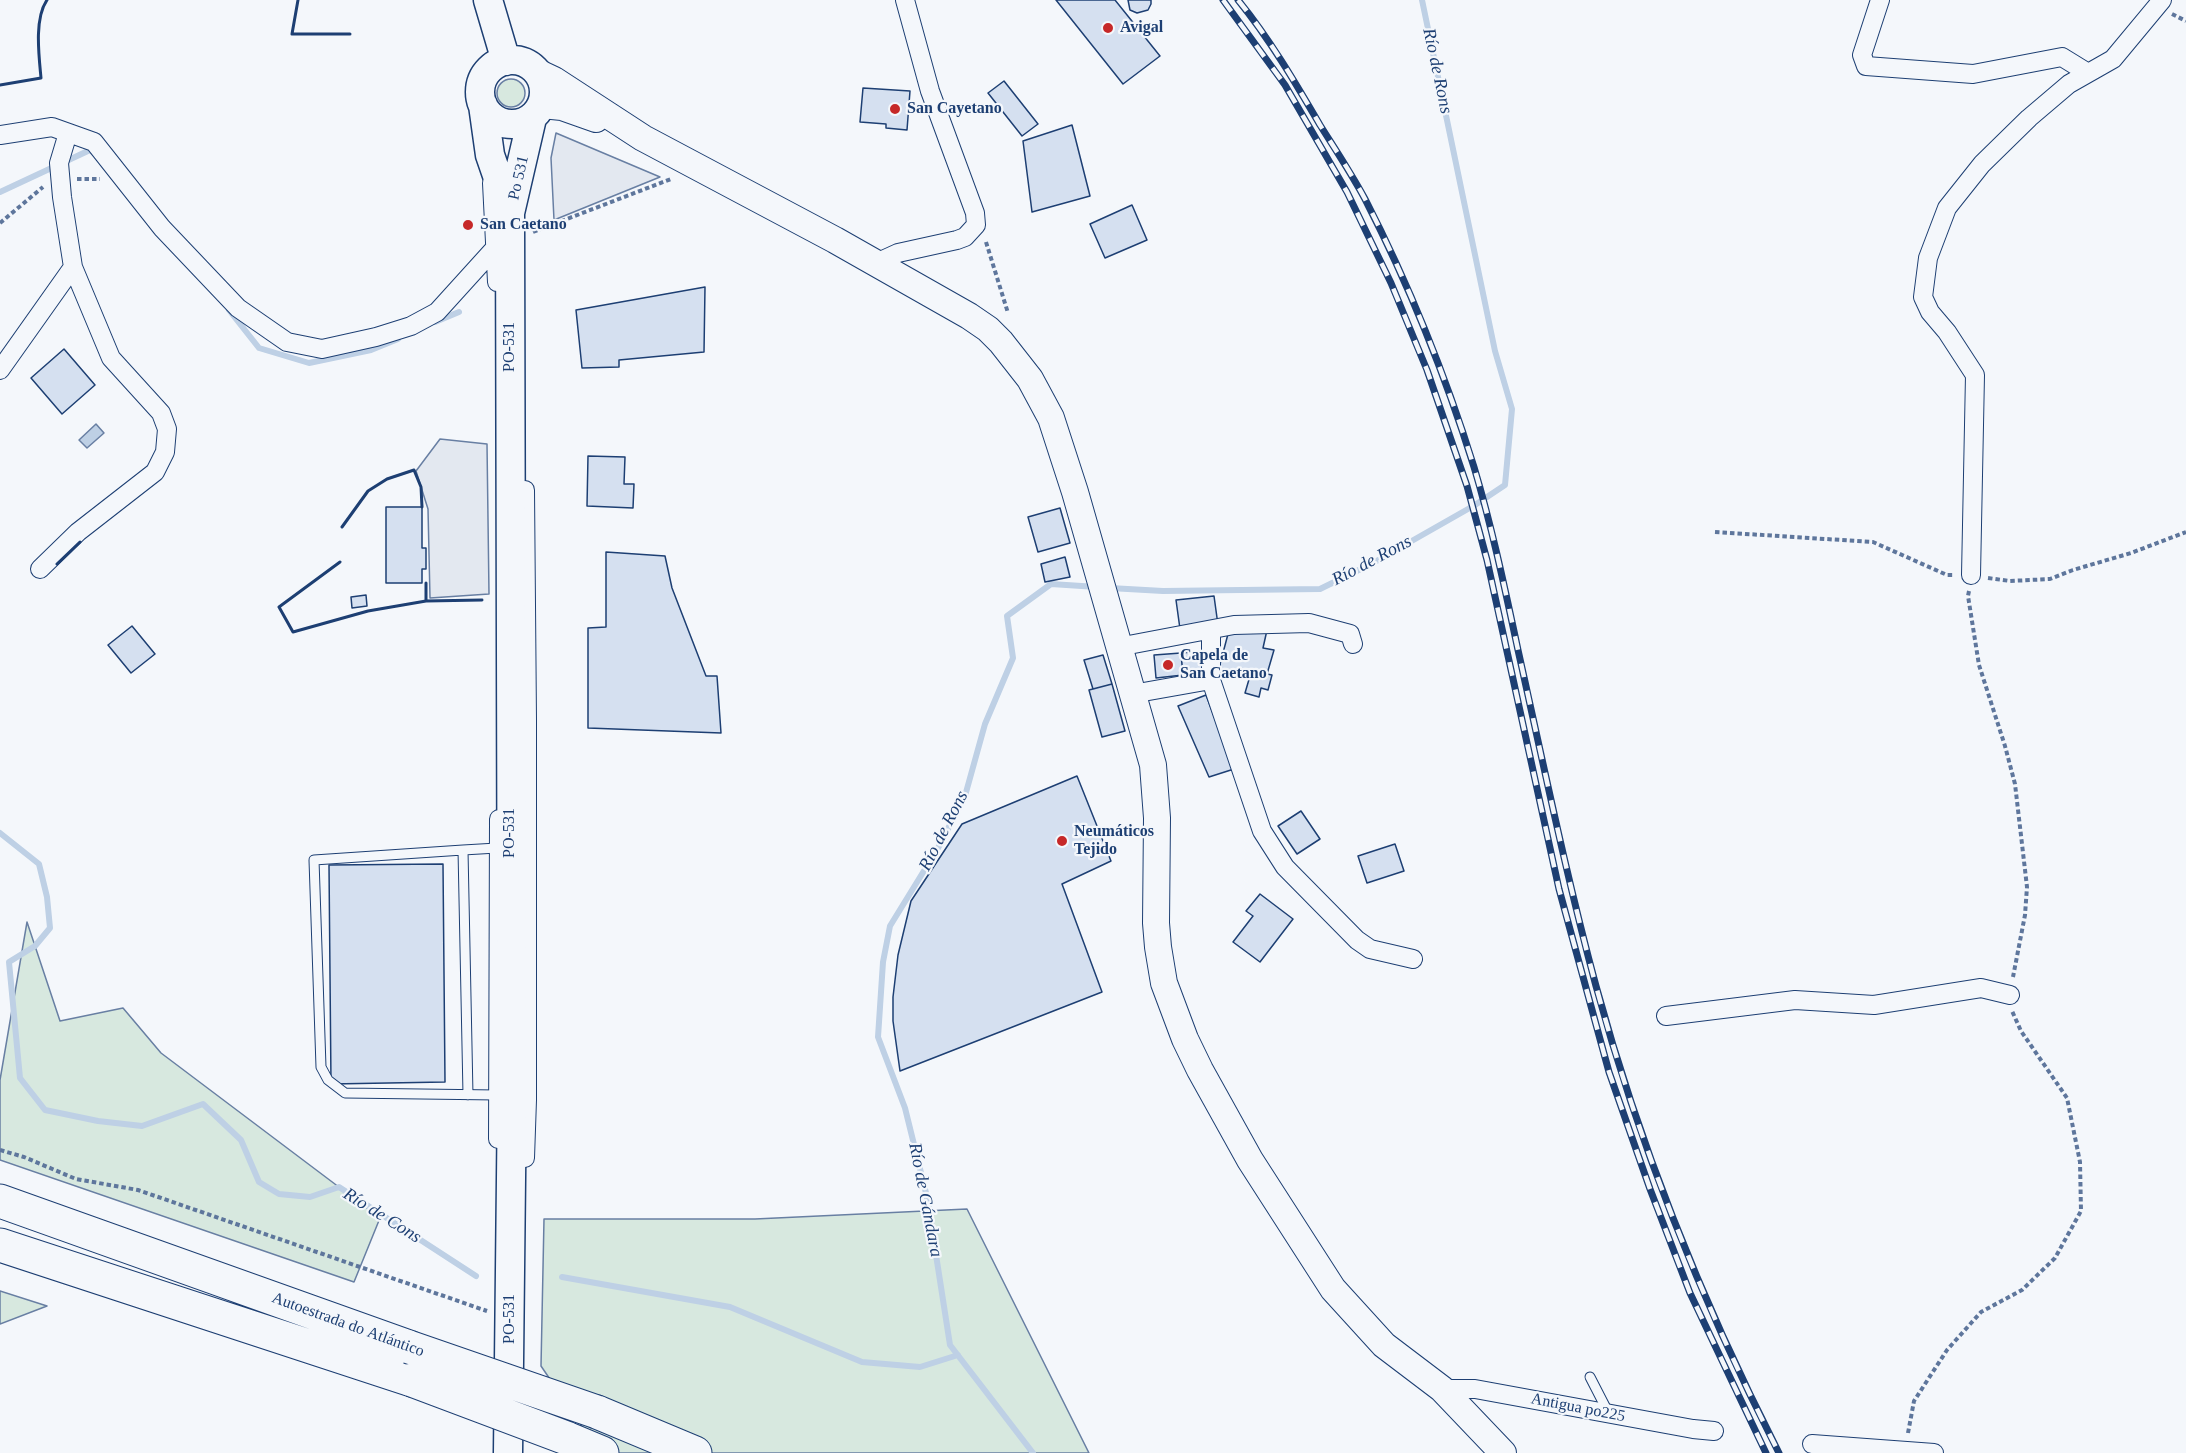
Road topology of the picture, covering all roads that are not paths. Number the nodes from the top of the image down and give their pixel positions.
1 (488, 0) edge
2 (905, 0) edge
3 (1880, 0) edge
4 (2162, 0) edge
5 (506, 61) junction
6 (537, 72) junction
7 (2088, 73) junction
8 (483, 105) junction
9 (537, 111) junction
10 (68, 133) junction
11 (633, 133) junction
12 (0, 135) edge
13 (490, 155) junction
14 (517, 224) junction
15 (495, 248) junction
16 (876, 263) junction
17 (73, 267) junction
18 (0, 370) edge
19 (40, 569) dead end
20 (1971, 575) road end
21 (1210, 630) junction
22 (1353, 644) dead end
23 (1118, 647) junction
24 (1211, 680) junction
25 (1132, 694) junction
26 (497, 848) junction
27 (464, 850) junction
28 (1413, 959) dead end
29 (2010, 995) road end
30 (1666, 1016) dead end
31 (468, 1095) junction
32 (497, 1095) junction
33 (0, 1201) edge
34 (0, 1245) edge
35 (509, 1329) junction
36 (1590, 1377) dead end
37 (1442, 1389) junction
38 (1609, 1414) junction
39 (1714, 1431) dead end
40 (506, 1443) edge
41 (1812, 1443) dead end
42 (602, 1453) edge
43 (695, 1453) edge
44 (1503, 1453) edge
45 (1934, 1453) edge

1 - 5 main road
2 - 16 street
3 - 7 street
4 - 7 street
5 - 6 main road
5 - 8 main road
6 - 9 main road
6 - 11 main road
7 - 20 street
8 - 9 main road
8 - 13 main road, PO-531
9 - 11 main road
9 - 14 main road, Po 531
10 - 12 street
10 - 15 street
10 - 17 street
11 - 16 main road
13 - 14 main road, Po 531
13 - 15 street, PO-531
14 - 35 main road, PO-531
15 - 26 street, PO-531
16 - 23 main road
17 - 18 street
17 - 19 street
21 - 22 street
21 - 23 street
21 - 24 street
23 - 25 main road
24 - 25 street
24 - 28 street
25 - 37 main road
26 - 27 lane
26 - 32 street, PO-531
27 - 31 lane
27 - 31 lane
29 - 30 street
31 - 32 lane
32 - 35 street, PO-531
33 - 43 highway, Autoestrada do Atlántico, bridge
34 - 42 highway, Autoestrada do Atlántico, bridge
35 - 40 main road, PO-531
36 - 38 lane
37 - 38 street, Antigua po225
37 - 44 main road
38 - 39 street, Antigua po225
41 - 45 street

